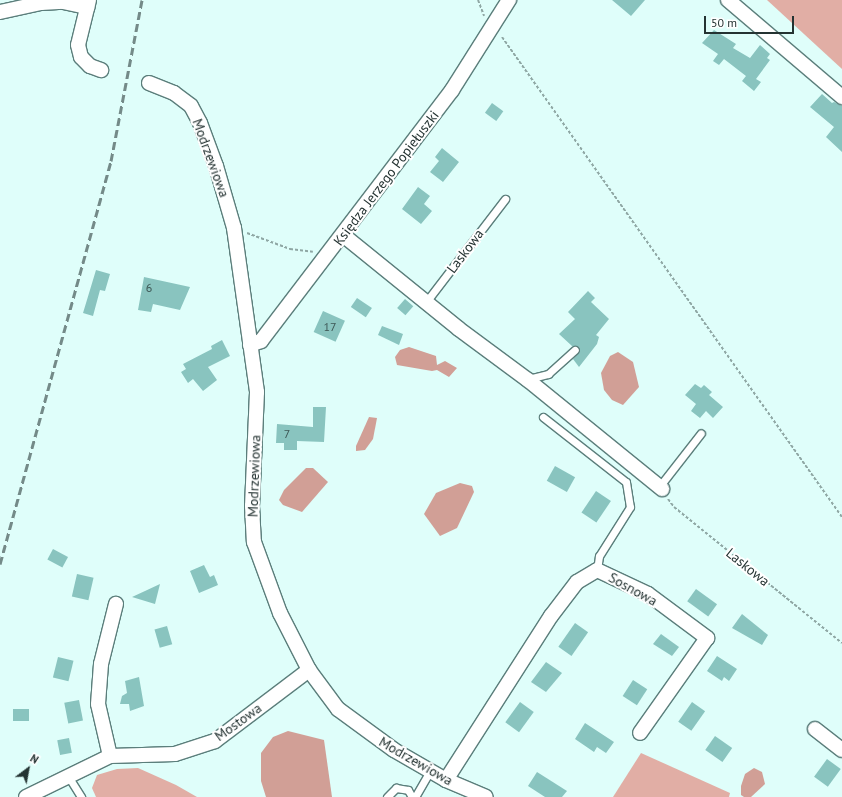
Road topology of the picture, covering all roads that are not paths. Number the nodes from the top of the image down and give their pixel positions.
1 (509, 0) edge
2 (728, 0) edge
3 (88, 3) edge
4 (0, 12) edge
5 (101, 70) dead end
6 (149, 83) dead end
7 (842, 97) edge
8 (505, 199) dead end
9 (343, 235) junction
10 (426, 302) junction
11 (250, 345) junction
12 (575, 350) dead end
13 (528, 380) junction
14 (543, 417) dead end
15 (701, 433) dead end
16 (660, 488) joint
17 (597, 570) junction
18 (116, 604) dead end
19 (309, 670) junction
20 (815, 729) dead end
21 (640, 733) dead end
22 (842, 750) edge
23 (110, 756) junction
24 (430, 771) junction
25 (68, 776) junction
26 (446, 780) junction
27 (26, 797) edge
28 (81, 797) edge
29 (387, 797) edge
30 (414, 797) edge
31 (486, 797) edge

1 - 9 street, Księdza Jerzego Popiełuszki
2 - 7 street
3 - 4 street
3 - 5 street
6 - 11 street, Modrzewiowa
8 - 10 lane, Laskowa
9 - 10 street
9 - 11 street, Księdza Jerzego Popiełuszki
10 - 13 street
11 - 19 street, Modrzewiowa
12 - 13 lane
13 - 16 street
14 - 17 lane
15 - 16 lane
17 - 21 street, Sosnowa
17 - 26 street, Sosnowa
18 - 23 street
19 - 23 street, Mostowa
19 - 24 street, Modrzewiowa
20 - 22 street
23 - 25 street, Mostowa
24 - 26 street, Modrzewiowa
24 - 30 lane
25 - 27 street, Mostowa
25 - 28 lane
26 - 31 street, Modrzewiowa
29 - 30 lane

